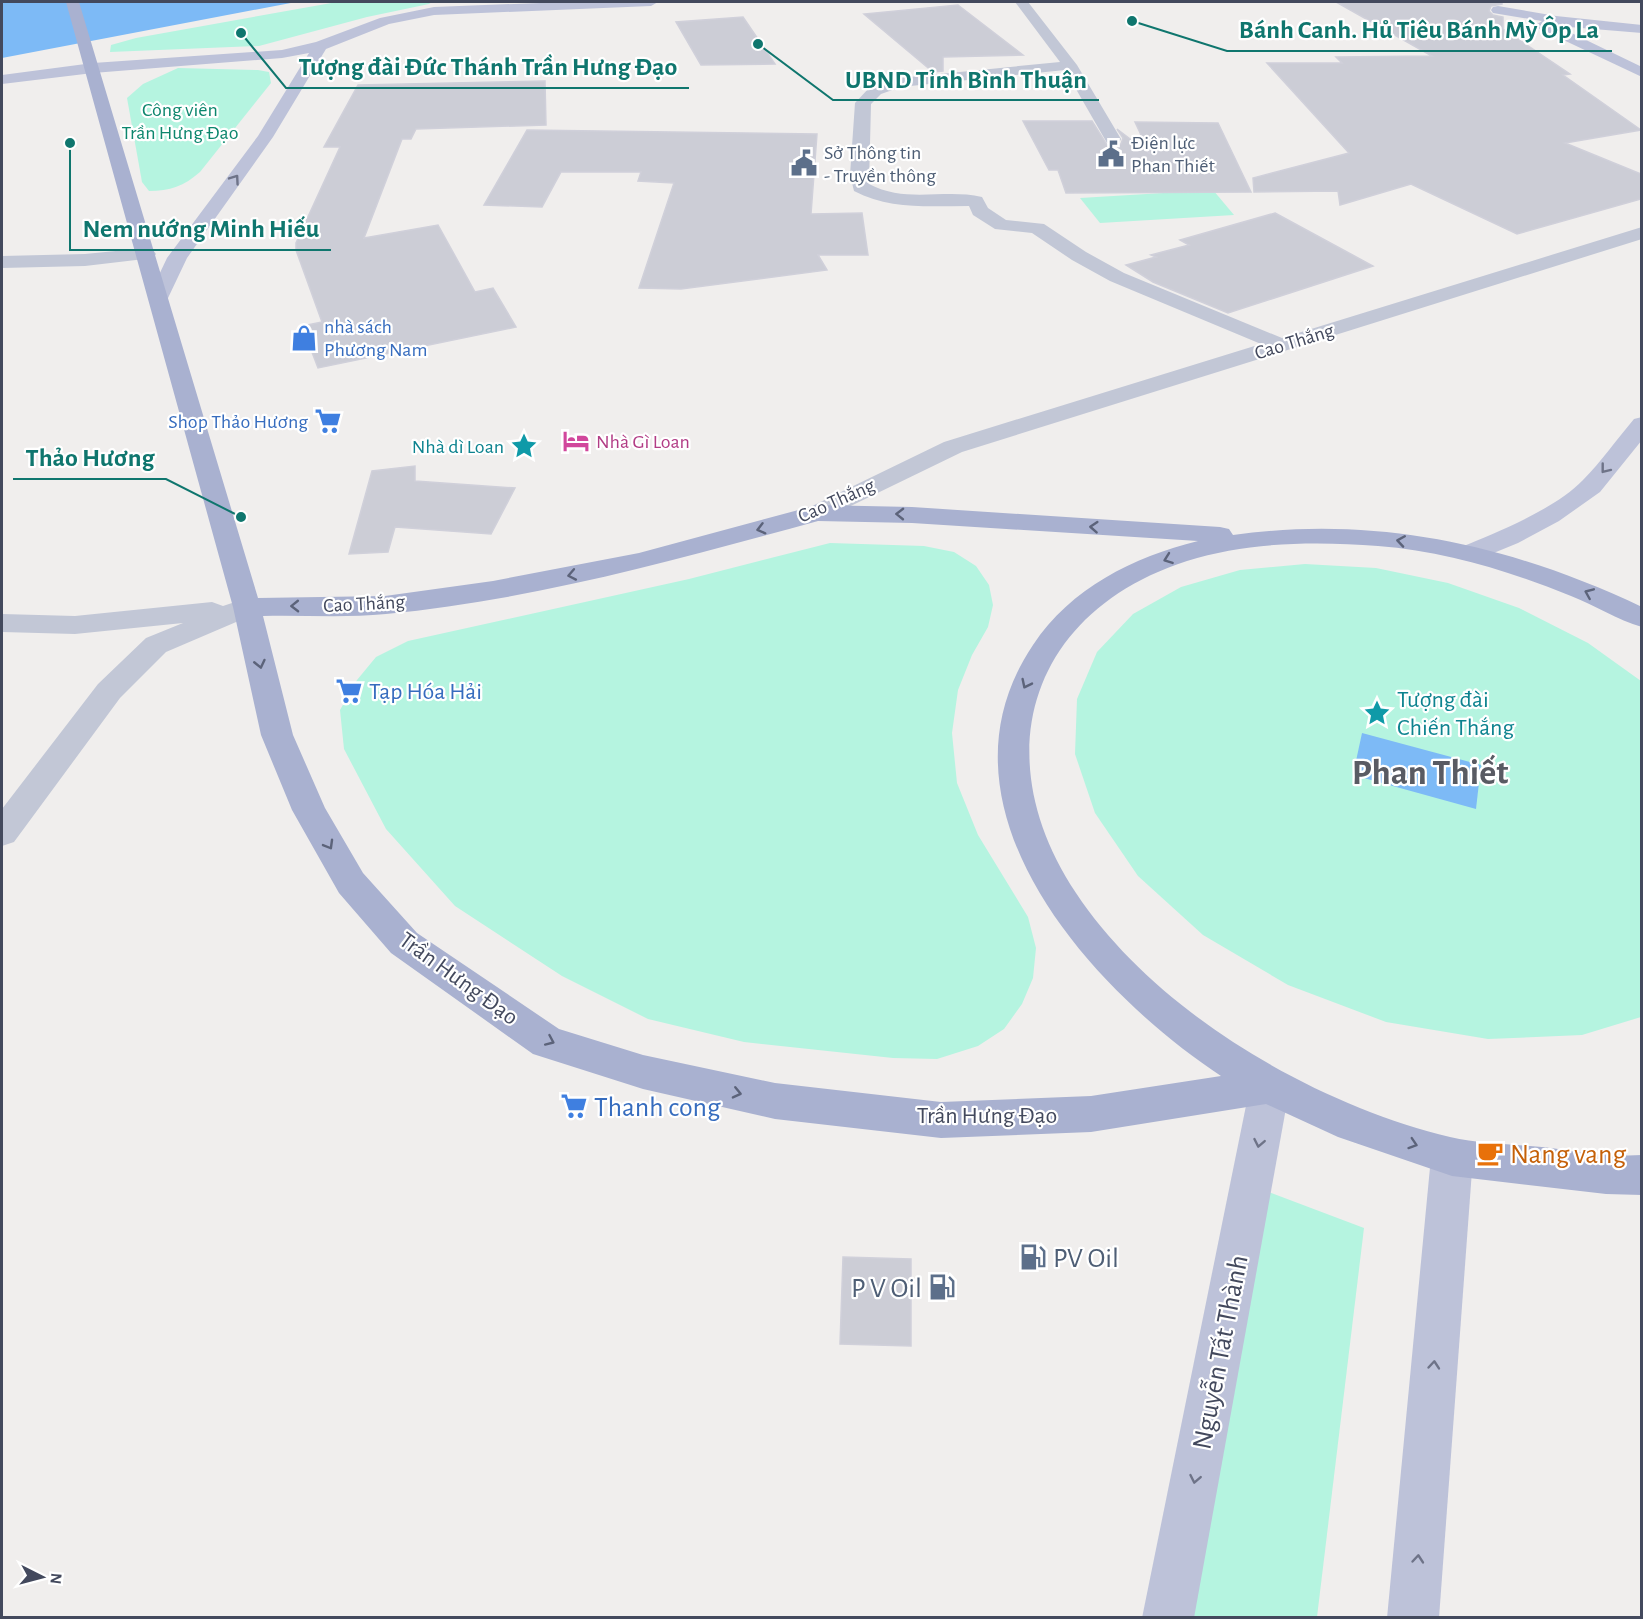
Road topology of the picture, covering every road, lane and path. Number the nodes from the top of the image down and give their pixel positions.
1 (72, 2) edge
2 (651, 2) edge
3 (1020, 2) edge
4 (1482, 4) dead end
5 (440, 6) edge
6 (1541, 21) junction
7 (1637, 27) edge
8 (320, 46) junction
9 (90, 58) junction
10 (1070, 65) junction
11 (1641, 73) edge
12 (2, 80) edge
13 (1113, 139) dead end
14 (1641, 233) edge
15 (146, 254) junction
16 (2, 262) edge
17 (158, 298) junction
18 (1281, 345) junction
19 (1641, 424) edge
20 (817, 513) junction
21 (1258, 537) junction
22 (1470, 553) junction
23 (247, 607) junction
24 (1641, 618) edge
25 (2, 623) edge
26 (2, 833) edge
27 (1270, 1086) junction
28 (1452, 1157) junction
29 (1641, 1175) edge
30 (1168, 1617) edge
31 (1413, 1617) edge

1 - 9 main road, Trần Hưng Đạo
2 - 5 street
3 - 10 street
4 - 6 street
5 - 8 street
6 - 7 street
6 - 11 street
8 - 9 street
17 -> 8 street
9 - 12 street
9 - 15 main road, Trần Hưng Đạo
10 - 13 street
10 - 18 street
14 - 18 street, Cao Thắng
15 - 16 street
15 - 17 main road, Trần Hưng Đạo
17 - 23 main road, Trần Hưng Đạo
18 - 20 street, Cao Thắng
19 -> 22 street
21 -> 20 main road
20 -> 23 main road, Cao Thắng
22 -> 21 main road
21 -> 27 main road
24 -> 22 main road
23 - 25 street, Cao Thắng
23 - 26 street
23 -> 27 main road, Trần Hưng Đạo
27 -> 28 main road
27 -> 30 street, Nguyễn Tất Thành
28 - 29 main road
31 -> 28 street

